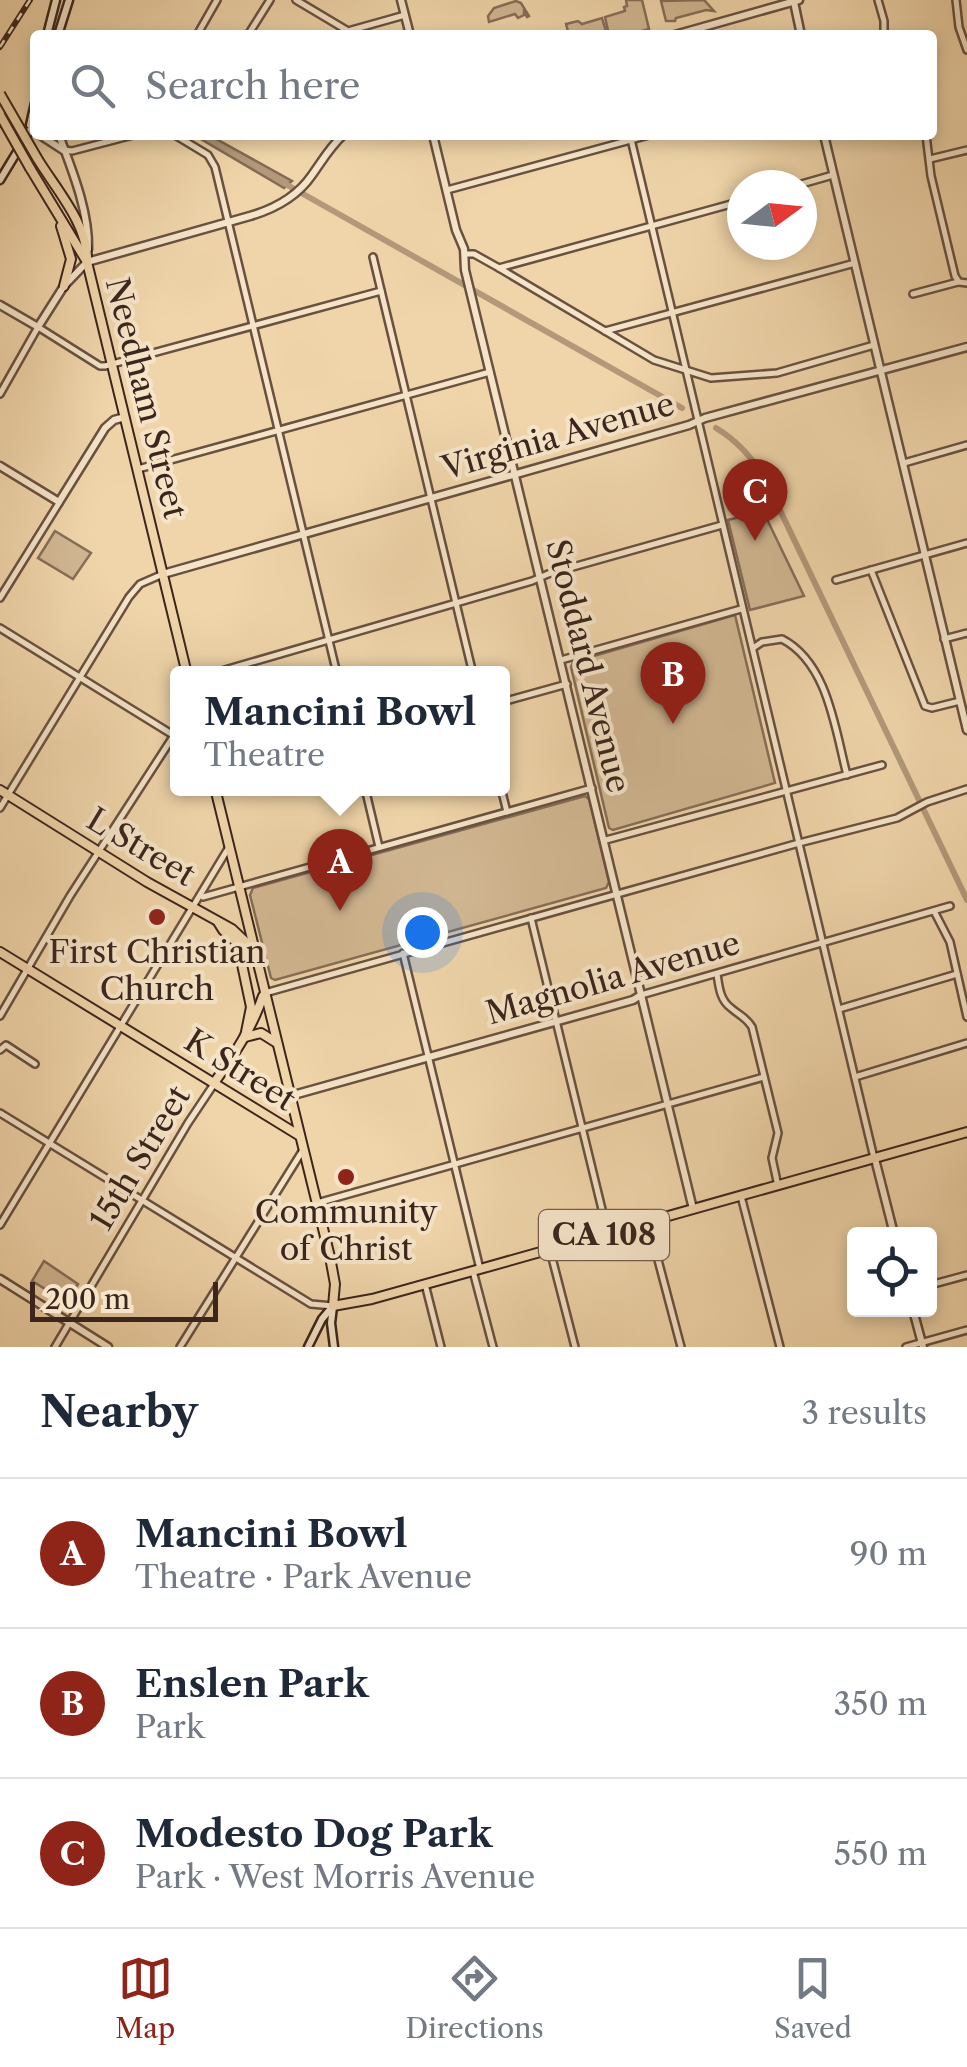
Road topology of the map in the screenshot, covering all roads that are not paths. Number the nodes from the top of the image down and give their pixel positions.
1 (56, 0) edge
2 (68, 0) edge
3 (216, 0) edge
4 (270, 0) edge
5 (296, 0) edge
6 (402, 0) edge
7 (795, 0) edge
8 (878, 0) edge
9 (956, 0) edge
10 (405, 16) junction
11 (48, 30) edge
12 (59, 30) edge
13 (200, 30) edge
14 (251, 30) edge
15 (342, 30) edge
16 (357, 30) edge
17 (409, 30) edge
18 (693, 30) edge
19 (800, 30) edge
20 (884, 30) edge
21 (967, 50) edge
22 (0, 94) edge
23 (0, 115) edge
24 (30, 140) edge
25 (47, 140) edge
26 (60, 140) edge
27 (114, 140) edge
28 (184, 140) edge
29 (337, 140) edge
30 (434, 140) edge
31 (623, 140) edge
32 (630, 140) edge
33 (825, 140) edge
34 (927, 140) edge
35 (64, 150) junction
36 (967, 150) edge
37 (930, 158) junction
38 (834, 175) junction
39 (0, 180) edge
40 (817, 180) edge
41 (446, 190) junction
42 (46, 195) junction
43 (727, 204) edge
44 (229, 222) junction
45 (651, 226) junction
46 (465, 254) junction
47 (373, 256) dead end
48 (87, 259) junction
49 (855, 263) junction
50 (499, 268) junction
51 (964, 283) edge
52 (64, 286) junction
53 (381, 291) junction
54 (913, 294) dead end
55 (0, 305) edge
56 (672, 313) junction
57 (254, 326) junction
58 (38, 328) junction
59 (604, 332) junction
60 (874, 345) junction
61 (967, 347) edge
62 (112, 365) junction
63 (685, 370) junction
64 (880, 370) junction
65 (490, 372) junction
66 (0, 394) edge
67 (406, 395) junction
68 (125, 417) junction
69 (698, 422) junction
70 (279, 430) junction
71 (967, 445) edge
72 (904, 463) junction
73 (0, 466) edge
74 (138, 469) junction
75 (516, 475) junction
76 (431, 498) junction
77 (59, 502) junction
78 (722, 525) junction
79 (304, 534) junction
80 (967, 543) edge
81 (925, 554) junction
82 (871, 570) junction
83 (163, 574) junction
84 (541, 577) junction
85 (836, 580) dead end
86 (0, 598) edge
87 (456, 603) junction
88 (742, 608) junction
89 (0, 628) edge
90 (967, 632) edge
91 (944, 639) junction
92 (329, 640) junction
93 (752, 648) junction
94 (561, 660) junction
95 (186, 666) edge
96 (239, 666) edge
97 (335, 666) edge
98 (472, 666) edge
99 (81, 678) junction
100 (567, 684) junction
101 (510, 700) edge
102 (960, 701) junction
103 (170, 730) edge
104 (967, 730) edge
105 (170, 743) edge
106 (882, 766) dead end
107 (847, 774) junction
108 (593, 788) junction
109 (786, 790) junction
110 (967, 790) edge
111 (4, 792) edge
112 (217, 796) edge
113 (367, 796) edge
114 (503, 796) edge
115 (0, 808) edge
116 (507, 812) junction
117 (606, 840) junction
118 (799, 843) junction
119 (229, 847) junction
120 (379, 847) junction
121 (100, 851) junction
122 (238, 886) junction
123 (617, 894) junction
124 (200, 898) junction
125 (950, 906) dead end
126 (192, 908) junction
127 (934, 911) junction
128 (532, 918) junction
129 (218, 921) junction
130 (822, 942) junction
131 (253, 949) junction
132 (0, 952) edge
133 (403, 954) junction
134 (28, 968) junction
135 (717, 974) junction
136 (957, 974) junction
137 (264, 992) junction
138 (641, 996) junction
139 (838, 1009) junction
140 (0, 1016) edge
141 (967, 1017) edge
142 (556, 1022) junction
143 (122, 1025) junction
144 (245, 1037) junction
145 (277, 1043) junction
146 (967, 1043) edge
147 (0, 1050) edge
148 (429, 1057) junction
149 (35, 1064) dead end
150 (764, 1077) junction
151 (855, 1077) junction
152 (214, 1083) junction
153 (290, 1096) junction
154 (668, 1104) junction
155 (0, 1113) edge
156 (582, 1129) junction
157 (966, 1135) edge
158 (300, 1136) junction
159 (50, 1144) junction
160 (303, 1150) junction
161 (874, 1159) junction
162 (454, 1164) junction
163 (778, 1186) junction
164 (740, 1196) junction
165 (142, 1200) junction
166 (318, 1203) junction
167 (694, 1209) junction
168 (648, 1222) junction
169 (0, 1225) edge
170 (892, 1227) edge
171 (608, 1234) junction
172 (550, 1250) junction
173 (236, 1257) junction
174 (477, 1270) junction
175 (967, 1274) edge
176 (0, 1279) edge
177 (937, 1283) edge
178 (424, 1284) junction
179 (333, 1306) junction
180 (916, 1317) edge
181 (69, 1324) junction
182 (967, 1330) edge
183 (923, 1345) edge
184 (55, 1347) edge
185 (108, 1347) edge
186 (180, 1347) edge
187 (308, 1347) edge
188 (334, 1347) edge
189 (441, 1347) edge
190 (493, 1347) edge
191 (576, 1347) edge
192 (681, 1347) edge
193 (780, 1347) edge
194 (906, 1347) edge

1 - 11 street
2 - 12 street
3 - 13 street
4 - 14 street
5 - 15 street
6 - 10 street
7 - 18 street
7 - 19 street
8 - 20 street
9 - 21 street
10 - 16 street
10 - 17 street
22 - 48 main road, bridge
23 - 42 main road, bridge
24 - 39 street
25 - 35 street
26 - 35 street, Needham Street
27 - 35 street
28 - 44 street
29 - 44 street
30 - 41 street, Stoddard Avenue
31 - 41 street
32 - 45 street
33 - 38 street
34 - 37 street
35 - 48 street, Needham Street
36 - 37 street
37 - 51 street
38 - 40 street
38 - 49 street
41 - 46 street, Stoddard Avenue
42 - 48 main road
42 - 52 main road
43 - 45 street
44 - 48 street
44 - 57 street
45 - 50 street
45 - 56 street
46 - 50 street
46 - 65 street, Stoddard Avenue
47 - 53 street
48 - 52 street
48 - 62 main road, Needham Street
49 - 56 street
49 - 60 street
50 - 59 street
51 - 54 street
52 - 58 street
53 - 57 street
53 - 67 street
55 - 58 street
56 - 59 street
56 - 63 street
57 - 62 street
57 - 70 street
58 - 62 street
58 - 66 street
59 - 63 street
60 - 63 street
60 - 64 street
61 - 64 street, Virginia Avenue
62 - 68 main road, Needham Street
63 - 69 street
64 - 69 street, Virginia Avenue
64 - 72 street
65 - 67 street
65 - 75 street, Stoddard Avenue
67 - 70 street
67 - 76 street
68 - 74 main road, Needham Street
68 - 77 street
69 - 75 street, Virginia Avenue
69 - 78 street
70 - 74 street
70 - 79 street
71 - 72 street
72 - 81 street
73 - 77 street
74 - 83 main road, Needham Street
75 - 76 street, Virginia Avenue
75 - 84 street, Stoddard Avenue
76 - 79 street, Virginia Avenue
76 - 87 street
77 - 86 street
78 - 84 street
78 - 88 street
79 - 83 street, Virginia Avenue
79 - 92 street
80 - 81 street
81 - 82 street
81 - 91 street
82 - 85 street
82 - 102 street
83 - 95 main road, Needham Street
83 - 99 street
84 - 87 street
84 - 94 street, Stoddard Avenue
87 - 92 street
87 - 98 street
88 - 93 street
88 - 94 street
89 - 99 street
90 - 91 street
91 - 102 street
92 - 96 street
92 - 97 street
93 - 107 street
93 - 109 street
94 - 100 street, Stoddard Avenue
99 - 103 street
99 - 111 street
100 - 101 street
100 - 108 street, Stoddard Avenue
102 - 104 street
105 - 121 street
106 - 107 street
107 - 109 street
108 - 116 street
108 - 117 street, Stoddard Avenue
109 - 117 street
109 - 118 street
110 - 118 street
111 - 115 street
111 - 121 main road, L Street
112 - 119 main road
113 - 120 street
114 - 116 street
116 - 120 street
117 - 123 street, Stoddard Avenue
118 - 123 street
118 - 130 street
119 - 122 main road
119 - 124 street
120 - 122 street
121 - 126 main road, L Street
121 - 134 street
122 - 124 street
122 - 131 main road
123 - 128 street
123 - 138 street, Stoddard Avenue
124 - 126 street
125 - 127 street, Magnolia Avenue
126 - 129 main road, L Street
126 - 143 street
127 - 130 street, Magnolia Avenue
127 - 136 street
128 - 133 street
128 - 142 street
129 - 131 main road, L Street
129 - 144 main road
130 - 135 street, Magnolia Avenue
130 - 139 street
131 - 137 main road
132 - 134 main road, K Street
133 - 137 street
133 - 148 street
134 - 140 street
134 - 143 main road, K Street
135 - 138 street, Magnolia Avenue
135 - 150 street
136 - 139 street
136 - 141 street
137 - 144 main road, 15th Street
137 - 145 main road
138 - 142 street, Magnolia Avenue
138 - 154 street, Stoddard Avenue
139 - 151 street
142 - 148 street, Magnolia Avenue
142 - 156 street
143 - 152 main road, K Street
143 - 159 street
144 - 145 main road
144 - 152 main road, 15th Street
145 - 153 main road
146 - 151 street
147 - 149 street
148 - 153 street, Magnolia Avenue
148 - 162 street
150 - 154 street
150 - 163 street
151 - 161 street
152 - 158 main road, K Street
152 - 165 street, 15th Street
153 - 158 main road
154 - 156 street
154 - 167 street, Stoddard Avenue
155 - 159 street
156 - 162 street
156 - 171 street
157 - 161 main road, CA 108
158 - 160 main road
159 - 165 street
159 - 169 street
160 - 166 main road
160 - 173 street
161 - 163 main road, CA 108
161 - 170 street
162 - 166 street
162 - 174 street
163 - 164 main road, CA 108
164 - 167 main road, CA 108
164 - 193 street
165 - 173 street
165 - 181 street, 15th Street
166 - 179 main road
167 - 168 main road, CA 108
168 - 171 main road, CA 108
168 - 192 street
171 - 172 main road, CA 108
172 - 174 main road, CA 108
172 - 191 street
173 - 179 street
173 - 186 street
174 - 178 main road, CA 108
174 - 190 street
175 - 177 street
176 - 181 street
178 - 179 main road, CA 108
178 - 189 street
179 - 187 street
179 - 188 street
180 - 183 street
181 - 184 street, 15th Street
181 - 185 street
182 - 183 street
183 - 194 street

